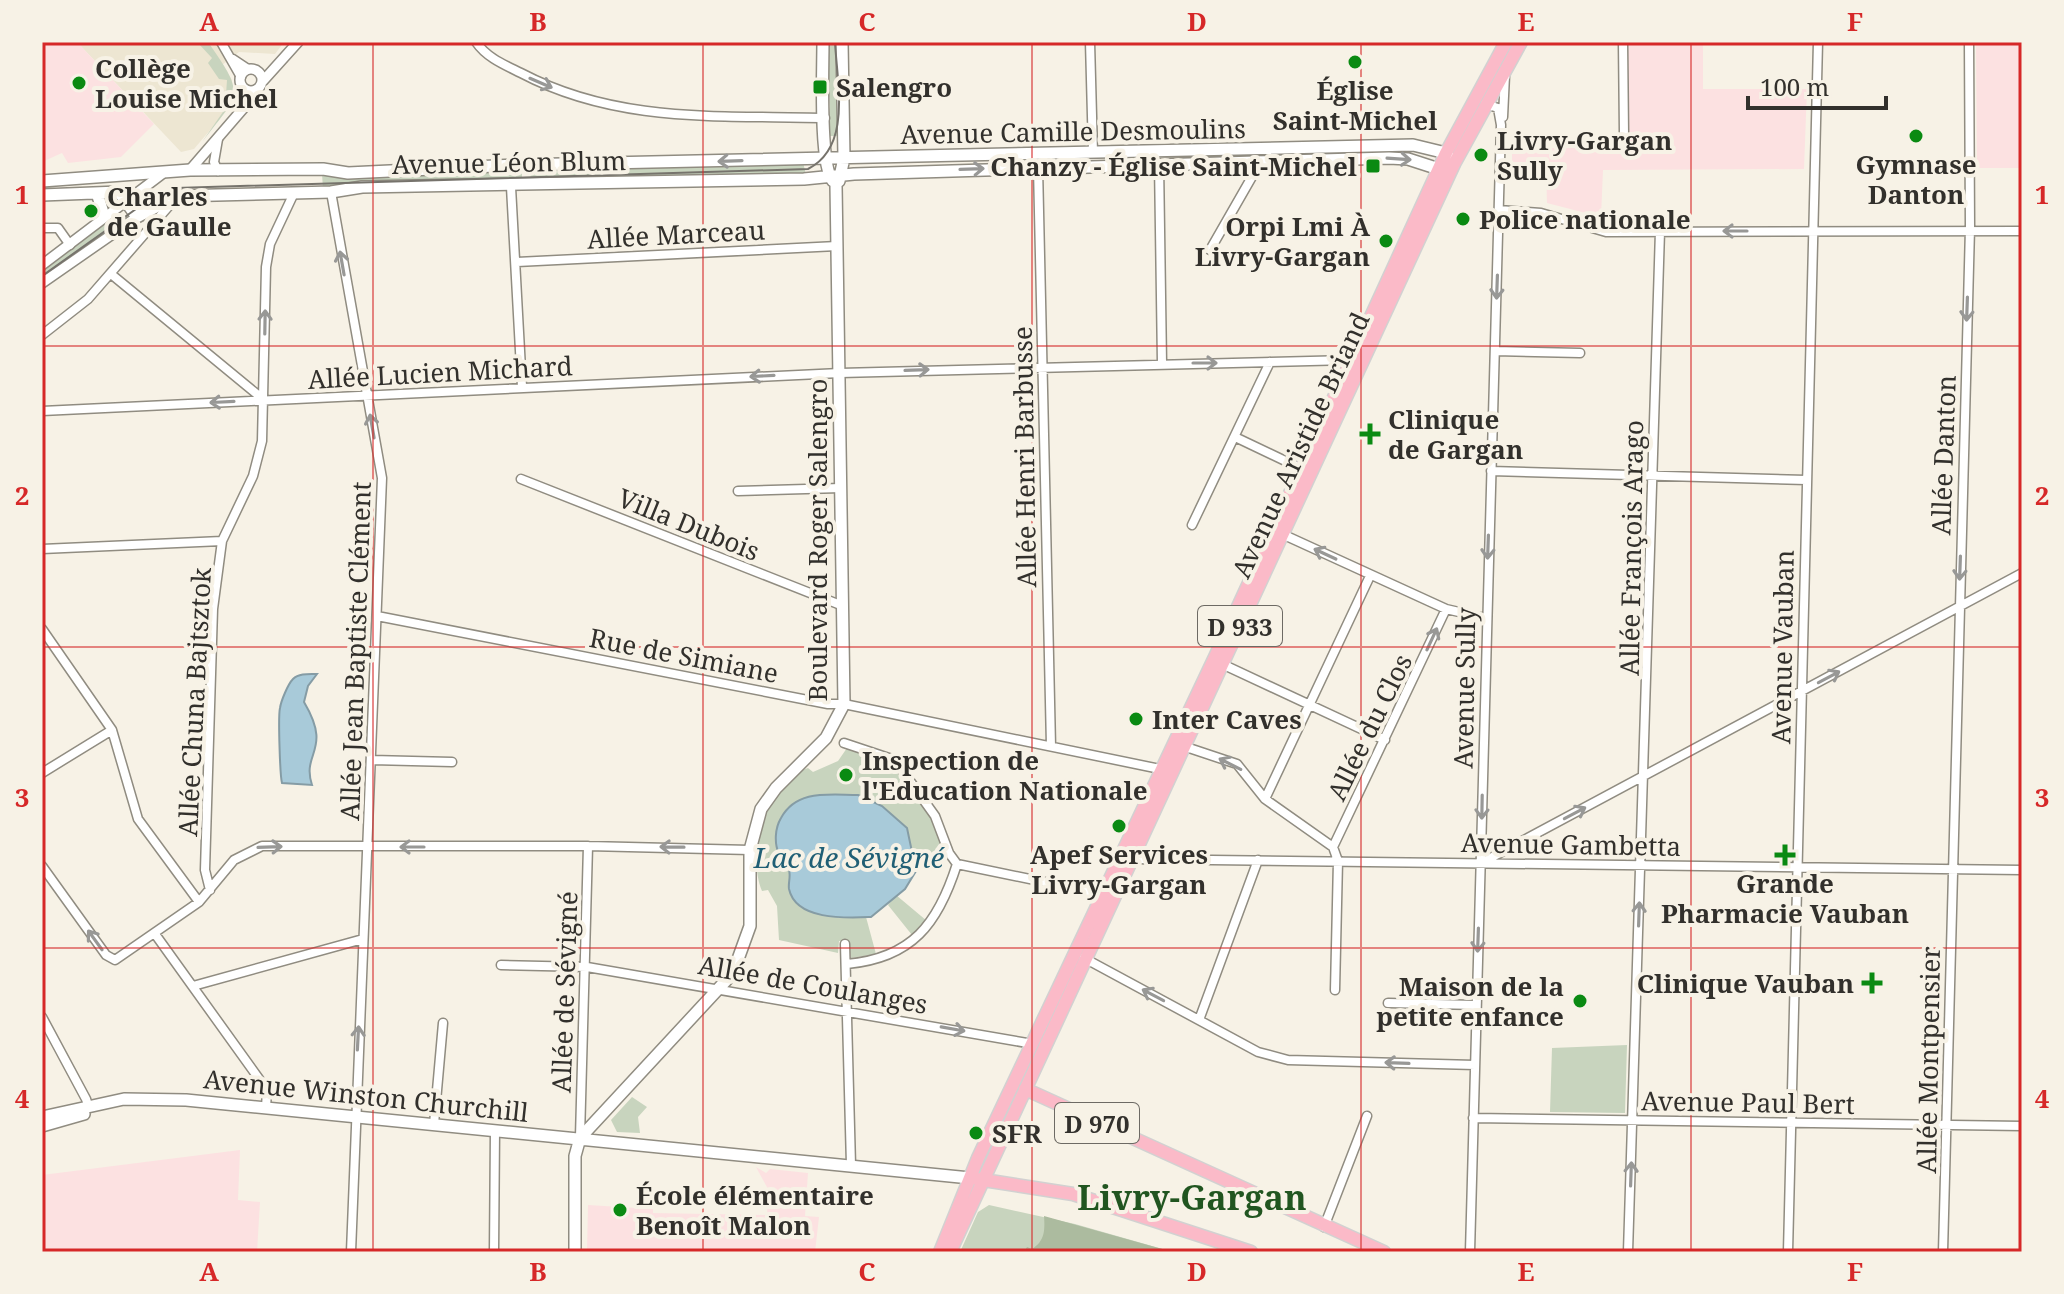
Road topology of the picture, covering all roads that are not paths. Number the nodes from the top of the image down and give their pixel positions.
1 (221, 42) edge
2 (298, 42) edge
3 (476, 42) edge
4 (823, 42) edge
5 (842, 42) edge
6 (1090, 42) edge
7 (1506, 42) edge
8 (1521, 42) edge
9 (1623, 42) edge
10 (1818, 42) edge
11 (1969, 42) edge
12 (1505, 70) junction
13 (251, 80) junction
14 (1485, 104) junction
15 (825, 118) junction
16 (1501, 125) junction
17 (1624, 134) dead end
18 (218, 139) junction
19 (1093, 153) junction
20 (826, 158) junction
21 (844, 158) junction
22 (1450, 158) junction
23 (1261, 161) junction
24 (1159, 163) junction
25 (1038, 167) junction
26 (1439, 169) junction
27 (190, 170) junction
28 (219, 172) junction
29 (162, 174) junction
30 (836, 179) junction
31 (42, 181) edge
32 (511, 187) junction
33 (331, 192) junction
34 (97, 193) junction
35 (294, 193) junction
36 (42, 195) edge
37 (181, 196) junction
38 (125, 202) junction
39 (1499, 210) junction
40 (104, 216) junction
41 (137, 217) junction
42 (42, 228) edge
43 (1660, 231) junction
44 (1813, 231) junction
45 (1969, 231) junction
46 (2022, 231) edge
47 (147, 232) junction
48 (70, 245) junction
49 (837, 246) junction
50 (1210, 250) dead end
51 (517, 262) junction
52 (42, 265) edge
53 (111, 274) junction
54 (42, 283) edge
55 (42, 335) edge
56 (1495, 351) junction
57 (1580, 353) dead end
58 (1350, 360) junction
59 (1270, 362) junction
60 (1162, 363) junction
61 (1041, 367) junction
62 (840, 373) junction
63 (522, 387) junction
64 (366, 395) junction
65 (264, 400) junction
66 (42, 411) edge
67 (1235, 437) junction
68 (1300, 468) junction
69 (1491, 471) junction
70 (1653, 477) junction
71 (521, 479) dead end
72 (1806, 480) junction
73 (841, 488) junction
74 (738, 491) dead end
75 (1192, 525) dead end
76 (1282, 534) junction
77 (222, 541) junction
78 (42, 549) edge
79 (2022, 573) edge
80 (1370, 576) junction
81 (843, 606) junction
82 (1959, 607) junction
83 (1446, 609) junction
84 (377, 616) junction
85 (1485, 618) junction
86 (42, 629) edge
87 (1222, 664) junction
88 (1801, 692) junction
89 (844, 704) junction
90 (1310, 705) junction
91 (112, 730) junction
92 (1385, 740) junction
93 (844, 743) dead end
94 (1051, 746) junction
95 (1183, 746) junction
96 (372, 760) junction
97 (452, 762) dead end
98 (1166, 770) junction
99 (42, 773) edge
100 (1645, 775) junction
101 (1265, 799) junction
102 (588, 846) junction
103 (369, 847) junction
104 (1333, 847) junction
105 (750, 850) junction
106 (1125, 857) junction
107 (1258, 860) junction
108 (1338, 861) junction
109 (1481, 863) junction
110 (957, 864) junction
111 (1641, 865) junction
112 (42, 866) edge
113 (1796, 867) junction
114 (1952, 870) junction
115 (2022, 870) edge
116 (210, 890) junction
117 (1102, 894) junction
118 (199, 902) junction
119 (155, 934) junction
120 (363, 939) junction
121 (845, 944) dead end
122 (1084, 958) junction
123 (847, 964) junction
124 (501, 965) dead end
125 (587, 967) junction
126 (193, 986) junction
127 (720, 988) junction
128 (1335, 990) dead end
129 (1388, 1003) dead end
130 (1476, 1005) junction
131 (848, 1011) junction
132 (42, 1017) edge
133 (1199, 1020) junction
134 (443, 1023) dead end
135 (1033, 1044) junction
136 (1475, 1065) junction
137 (1018, 1089) junction
138 (146, 1099) junction
139 (88, 1105) junction
140 (266, 1108) junction
141 (355, 1115) junction
142 (1367, 1116) dead end
143 (1473, 1118) junction
144 (1633, 1119) junction
145 (42, 1122) edge
146 (1790, 1123) junction
147 (434, 1124) junction
148 (1946, 1125) junction
149 (2022, 1126) edge
150 (495, 1130) junction
151 (580, 1138) junction
152 (851, 1165) junction
153 (976, 1179) junction
154 (1324, 1227) junction
155 (1350, 1239) junction
156 (351, 1252) edge
157 (494, 1252) edge
158 (575, 1252) edge
159 (940, 1252) edge
160 (950, 1252) edge
161 (1251, 1252) edge
162 (1357, 1252) edge
163 (1384, 1252) edge
164 (1470, 1252) edge
165 (1628, 1252) edge
166 (1788, 1252) edge
167 (1943, 1252) edge

1 - 13 street
2 - 13 street
3 -> 15 street
4 - 15 main road
5 - 21 main road
6 - 19 street
7 - 22 main road, Avenue Aristide Briand / D 933
8 - 12 main road, Avenue Aristide Briand / D 933
9 - 17 street
10 - 44 street, Avenue Vauban
11 - 45 street, Allée Danton
12 - 14 main road, Avenue Aristide Briand / D 933
12 - 16 street, Avenue Sully
13 - 18 street
14 - 16 street
14 - 22 main road, Avenue Aristide Briand / D 933
15 - 20 main road
16 - 39 street, Avenue Sully
18 - 27 street
18 - 28 street
19 - 21 main road, Avenue Camille Desmoulins
19 - 22 main road, Avenue Camille Desmoulins
20 - 21 main road, Avenue Léon Blum
20 -> 28 main road, Avenue Léon Blum
20 - 30 main road
21 - 30 main road
22 - 26 main road, Avenue Aristide Briand / D 933
22 - 76 main road, Avenue Aristide Briand / D 933
23 - 24 main road, Avenue Camille Desmoulins
23 -> 26 main road, Avenue Camille Desmoulins
23 - 50 street
24 - 25 main road, Avenue Camille Desmoulins
24 - 60 street
30 -> 25 main road, Avenue Camille Desmoulins
25 - 61 street, Allée Henri Barbusse
26 - 58 main road, Avenue Aristide Briand / D 933
27 - 28 main road, Avenue Léon Blum
27 - 29 main road, Avenue Léon Blum
27 - 37 main road
29 - 31 main road, Avenue Léon Blum
29 - 38 street
30 - 32 main road, Avenue Léon Blum
30 - 49 main road, Boulevard Roger Salengro
32 - 33 main road, Avenue Léon Blum
32 - 51 street
33 - 35 main road, Avenue Léon Blum
64 -> 33 street, Allée Jean Baptiste Clément
34 - 36 main road
34 - 38 main road
34 - 40 main road
35 - 37 main road, Avenue Léon Blum
65 -> 35 street, Allée Chuna Bajtsztok
37 - 41 main road
37 - 47 street
38 - 40 street
38 - 41 main road
39 - 43 street
39 -> 56 street, Avenue Sully
40 - 48 street
41 - 47 street
41 - 54 street
42 - 48 street
44 -> 43 street
43 - 70 street, Allée François Arago
44 - 45 street
44 - 72 street, Avenue Vauban
45 - 46 street
45 -> 82 street, Allée Danton
47 - 53 street
48 - 52 street
49 - 51 street, Allée Marceau
49 - 62 main road, Boulevard Roger Salengro
51 - 63 street
53 - 55 street
53 - 65 street
56 - 57 street
56 - 69 street, Avenue Sully
58 - 59 street, Allée Lucien Michard
58 - 68 main road, Avenue Aristide Briand / D 933
60 -> 59 street, Allée Lucien Michard
59 - 67 street
60 - 61 street, Allée Lucien Michard
62 -> 61 street, Allée Lucien Michard
61 - 94 street, Allée Henri Barbusse
62 -> 63 street, Allée Lucien Michard
62 - 73 main road, Boulevard Roger Salengro
63 - 64 street, Allée Lucien Michard
64 - 65 street, Allée Lucien Michard
84 -> 64 street, Allée Jean Baptiste Clément
65 -> 66 street, Allée Lucien Michard
65 - 77 street, Allée Chuna Bajtsztok
67 - 68 street
67 - 75 street
68 - 98 main road, Avenue Aristide Briand / D 933
69 - 70 street
69 -> 85 street, Avenue Sully
70 - 72 street
70 - 100 street, Allée François Arago
71 - 81 street, Villa Dubois
72 - 88 street, Avenue Vauban
73 - 74 street
73 - 81 main road, Boulevard Roger Salengro
80 -> 76 street
76 - 87 main road, Avenue Aristide Briand / D 933
77 - 78 street
77 - 116 street, Allée Chuna Bajtsztok
79 - 82 street
80 - 83 street
80 - 90 street
81 - 89 main road, Boulevard Roger Salengro
88 -> 82 street
82 - 114 street, Allée Danton
83 - 85 street
92 -> 83 street, Allée du Clos
84 - 89 street, Rue de Simiane
84 - 96 street, Allée Jean Baptiste Clément
85 -> 109 street, Avenue Sully
86 - 91 street
87 - 90 street
87 - 95 main road, Avenue Aristide Briand / D 933
88 - 100 street
88 - 113 street, Avenue Vauban
89 - 94 street, Rue de Simiane
89 - 105 main road, Boulevard Roger Salengro
90 - 92 street
90 - 101 street
91 - 99 street
91 - 118 street
92 - 104 street, Allée du Clos
93 - 110 street
94 - 98 street, Rue de Simiane
95 - 98 main road, Avenue Aristide Briand / D 933
101 -> 95 street
96 - 97 street
96 - 103 street, Allée Jean Baptiste Clément
98 - 106 main road, Avenue Aristide Briand / D 933
109 -> 100 street
100 - 111 street, Allée François Arago
101 - 104 street
102 -> 103 street
105 -> 102 street
102 - 125 street, Allée de Sévigné
116 -> 103 street
103 - 120 street, Allée Jean Baptiste Clément
104 - 108 street
105 - 127 main road, Boulevard Roger Salengro
106 - 107 street, Avenue Gambetta
106 - 117 main road, Avenue Aristide Briand / D 933
106 - 122 main road, Avenue Aristide Briand / D 933
107 - 108 street, Avenue Gambetta
107 - 133 street
108 - 109 street, Avenue Gambetta
108 - 128 street
109 - 111 street, Avenue Gambetta
109 -> 130 street, Avenue Sully
110 - 117 street
110 - 123 street
111 - 113 street, Avenue Gambetta
144 -> 111 street, Allée François Arago
119 -> 112 street
113 - 114 street, Avenue Gambetta
113 - 146 street, Avenue Vauban
114 - 115 street, Avenue Gambetta
114 - 148 street, Allée Montpensier
116 - 118 street
117 - 135 main road, Avenue Aristide Briand / D 933
118 - 119 street
119 - 126 street
120 - 126 street
141 -> 120 street, Allée Jean Baptiste Clément
121 - 123 street
133 -> 122 street
122 - 137 main road, Avenue Aristide Briand / D 933
123 - 131 street
124 - 125 street, Allée de Coulanges
125 - 127 street, Allée de Coulanges
125 - 151 street, Allée de Sévigné
126 - 140 street
127 - 131 street, Allée de Coulanges
127 - 151 main road, Boulevard Roger Salengro
129 - 130 street
130 - 136 street, Avenue Sully
131 -> 135 street, Allée de Coulanges
131 - 152 street
132 - 139 street
136 -> 133 street
134 - 147 street
135 - 137 main road, Avenue Aristide Briand / D 933
136 - 143 street, Avenue Sully
137 - 153 main road, Avenue Aristide Briand / D 933
137 - 153 main road, Avenue Aristide Briand / D 933
137 - 154 main road, D 970
138 - 139 main road, Avenue Winston Churchill
138 - 140 main road, Avenue Winston Churchill
138 - 145 main road, Avenue Winston Churchill
139 - 145 main road, Avenue Winston Churchill
140 - 141 main road, Avenue Winston Churchill
141 - 147 main road, Avenue Winston Churchill
141 - 156 street, Allée Jean Baptiste Clément
142 - 154 street
143 - 144 street, Avenue Paul Bert
143 - 164 street, Avenue Sully
144 - 146 street, Avenue Paul Bert
165 -> 144 street, Allée François Arago
146 - 148 street, Avenue Paul Bert
146 - 166 street, Avenue Vauban
147 - 150 main road, Avenue Winston Churchill
148 - 149 street, Avenue Paul Bert
148 - 167 street, Allée Montpensier
150 - 151 main road, Avenue Winston Churchill
150 - 157 street
151 - 152 main road, Avenue Winston Churchill
151 - 158 main road
152 - 153 main road, Avenue Winston Churchill
153 - 159 main road, D 933
153 - 160 main road, D 933
153 - 161 main road
154 - 155 main road, D 970
155 - 162 main road
155 - 163 main road, D 970

